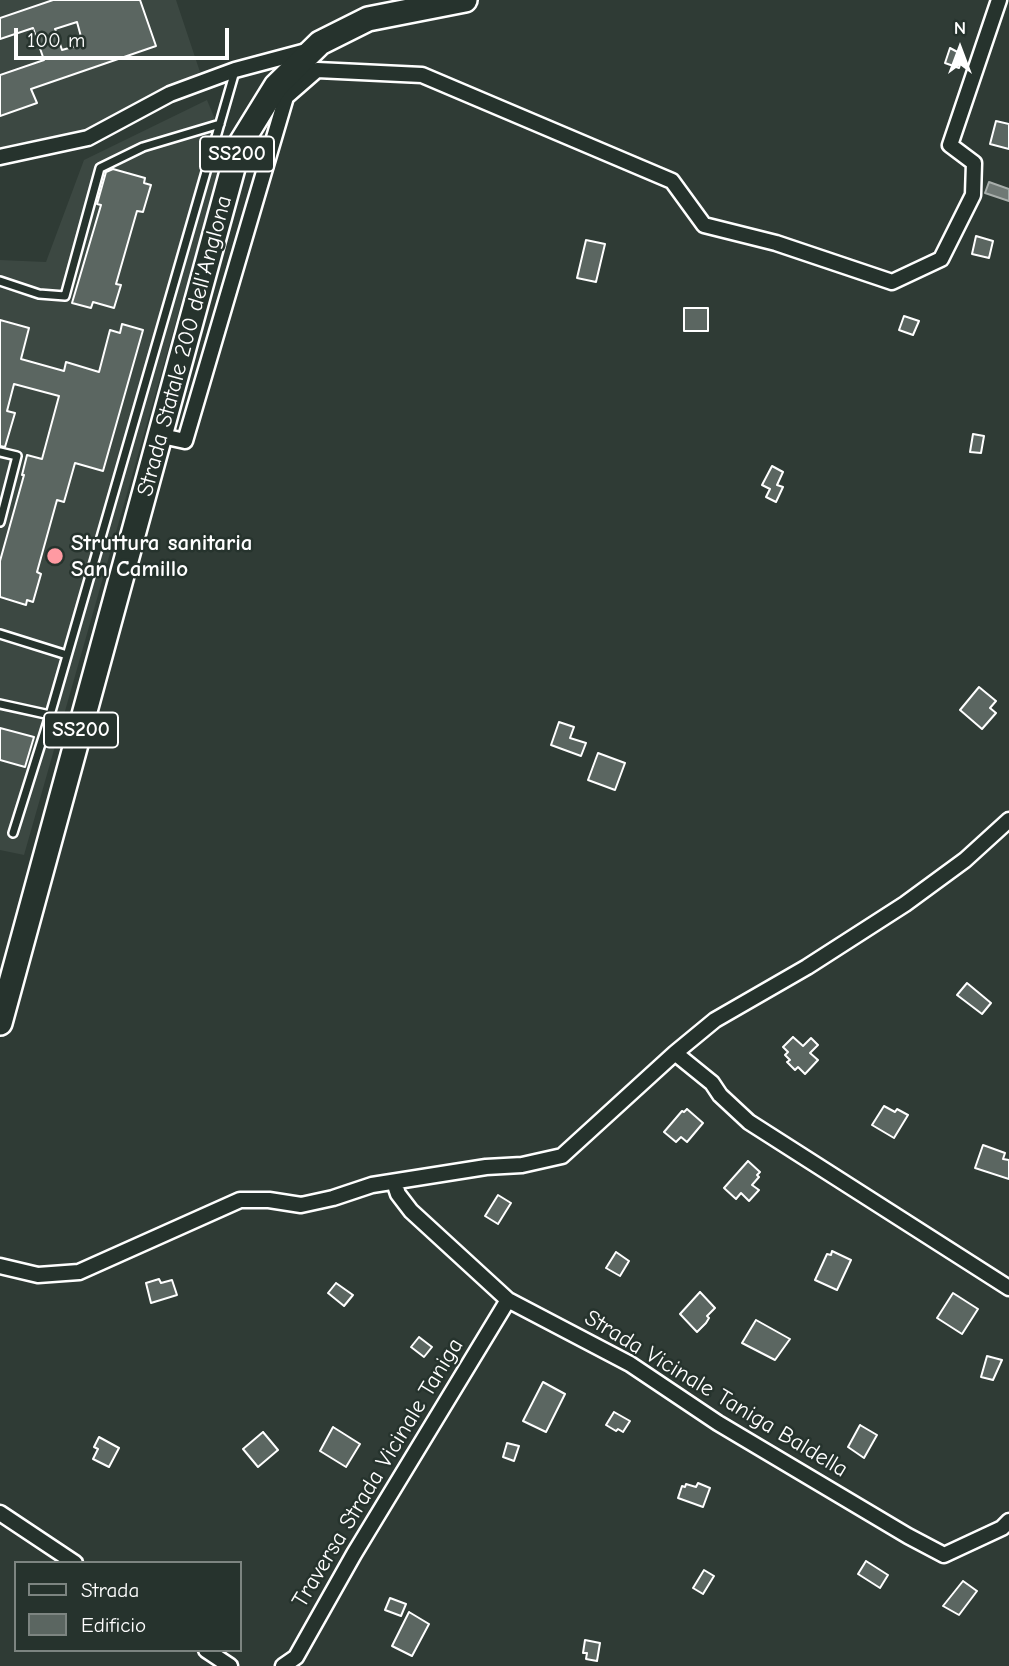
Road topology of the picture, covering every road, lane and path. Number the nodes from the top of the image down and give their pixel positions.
1 (465, 0) edge
2 (999, 0) edge
3 (314, 49) junction
4 (235, 70) junction
5 (220, 124) junction
6 (0, 157) edge
7 (0, 281) edge
8 (162, 436) junction
9 (0, 452) edge
10 (0, 522) edge
11 (0, 634) edge
12 (67, 655) junction
13 (0, 704) edge
14 (50, 715) junction
15 (1009, 820) edge
16 (13, 833) dead end
17 (0, 1023) edge
18 (675, 1053) junction
19 (394, 1181) junction
20 (0, 1266) edge
21 (1009, 1288) edge
22 (509, 1300) junction
23 (0, 1513) edge
24 (1009, 1521) edge
25 (72, 1561) edge
26 (209, 1652) edge
27 (230, 1666) edge
28 (283, 1666) edge

1 - 3 main road, Strada Statale 200 dell'Anglona / SS200
2 - 8 street
3 - 4 street
3 - 8 main road, Strada Statale 200 dell'Anglona / SS200
4 - 5 lane
4 - 6 street
5 - 7 lane
5 - 12 lane
8 - 17 main road, Strada Statale 200 dell'Anglona / SS200
9 - 10 lane
11 - 12 lane
12 - 14 lane
13 - 14 lane
14 - 16 lane
15 - 18 street
18 - 19 street
18 - 21 street
19 - 20 street
19 - 22 street, Strada Vicinale Taniga Baldella
22 - 24 street, Strada Vicinale Taniga Baldella
22 - 28 street, Traversa Strada Vicinale Taniga
23 - 25 street
26 - 27 street

